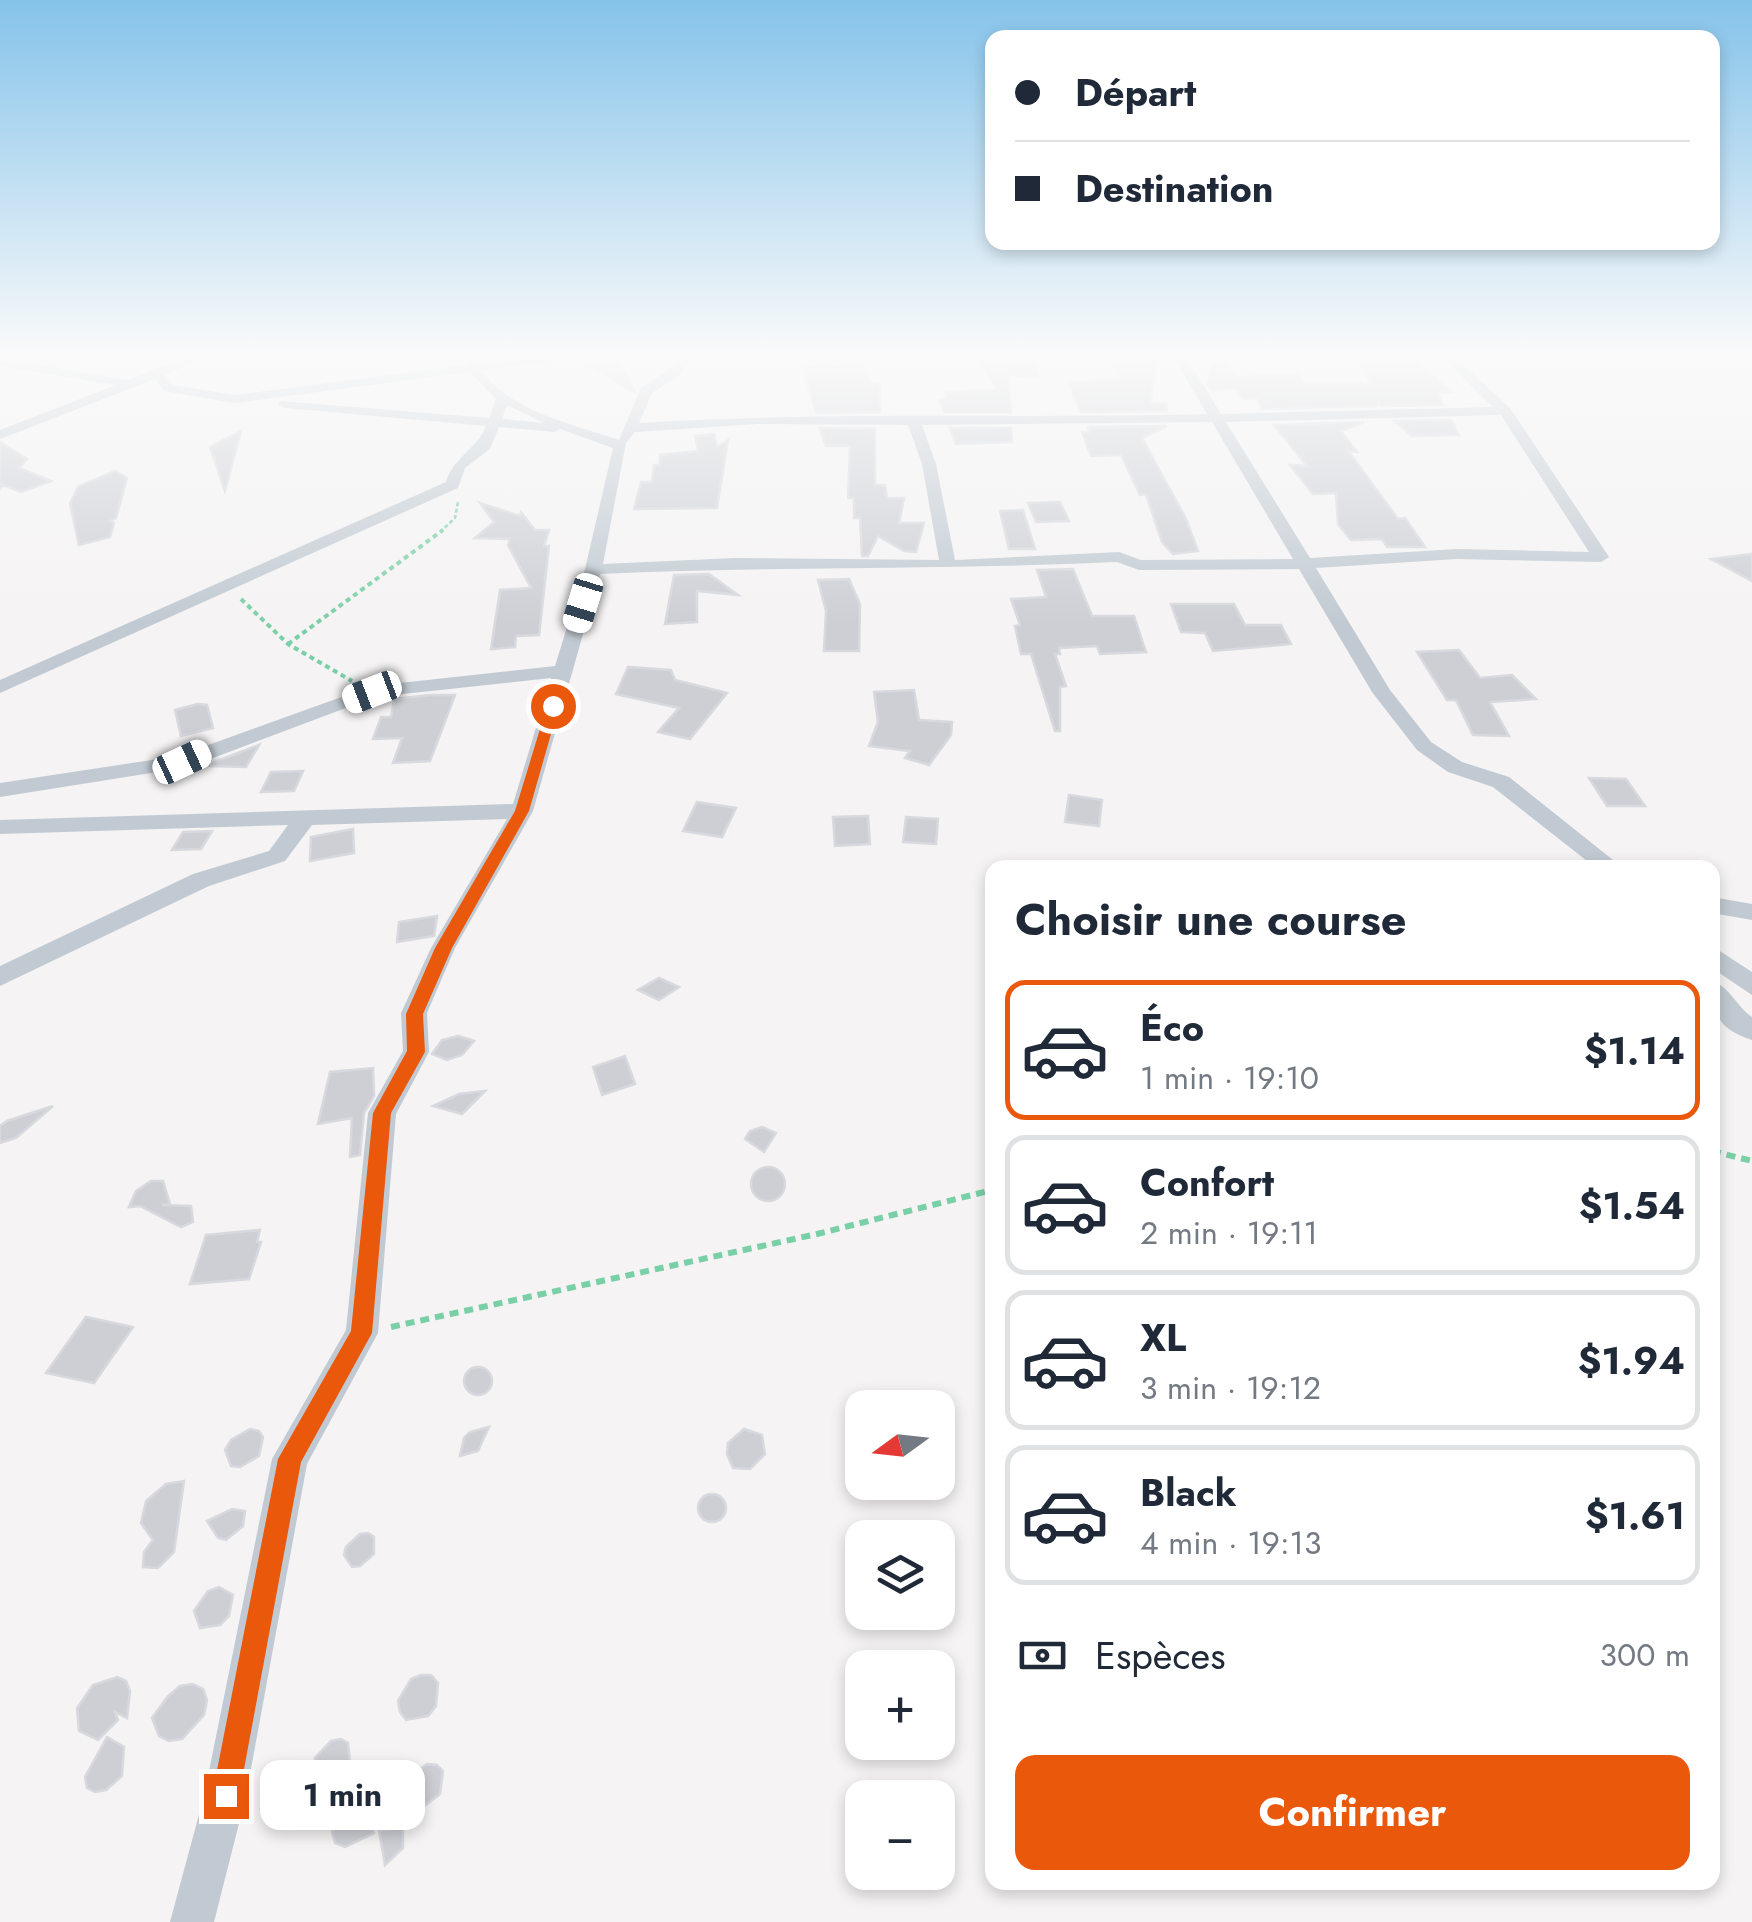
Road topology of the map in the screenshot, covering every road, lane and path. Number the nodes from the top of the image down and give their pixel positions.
1 (487, 444) edge
2 (625, 444) edge
3 (922, 444) edge
4 (1234, 444) edge
5 (1526, 444) edge
6 (453, 485) junction
7 (948, 565) junction
8 (1305, 565) junction
9 (593, 570) junction
10 (226, 586) junction
11 (288, 644) junction
12 (564, 671) junction
13 (0, 688) edge
14 (372, 692) junction
15 (0, 790) edge
16 (522, 811) junction
17 (306, 817) junction
18 (0, 827) edge
19 (1602, 860) edge
20 (1720, 906) edge
21 (1752, 912) edge
22 (1720, 961) edge
23 (0, 978) edge
24 (1752, 985) edge
25 (1720, 1001) edge
26 (1752, 1030) edge
27 (1720, 1153) edge
28 (1752, 1160) edge
29 (985, 1192) edge
30 (362, 1333) junction
31 (192, 1922) edge

1 - 6 street
2 - 9 street
3 - 7 street
4 - 8 street
5 - 8 street
6 - 10 street
6 - 11 path
7 - 8 street
7 - 9 street
8 - 19 street
9 - 12 street
10 - 11 path
10 - 13 street
11 - 14 path
12 - 14 street
12 - 16 street
14 - 15 street
16 - 17 street
16 - 30 street
17 - 18 street
17 - 23 street
20 - 21 street
22 - 24 street
25 - 26 street
27 - 28 path
29 - 30 path
30 - 31 street

